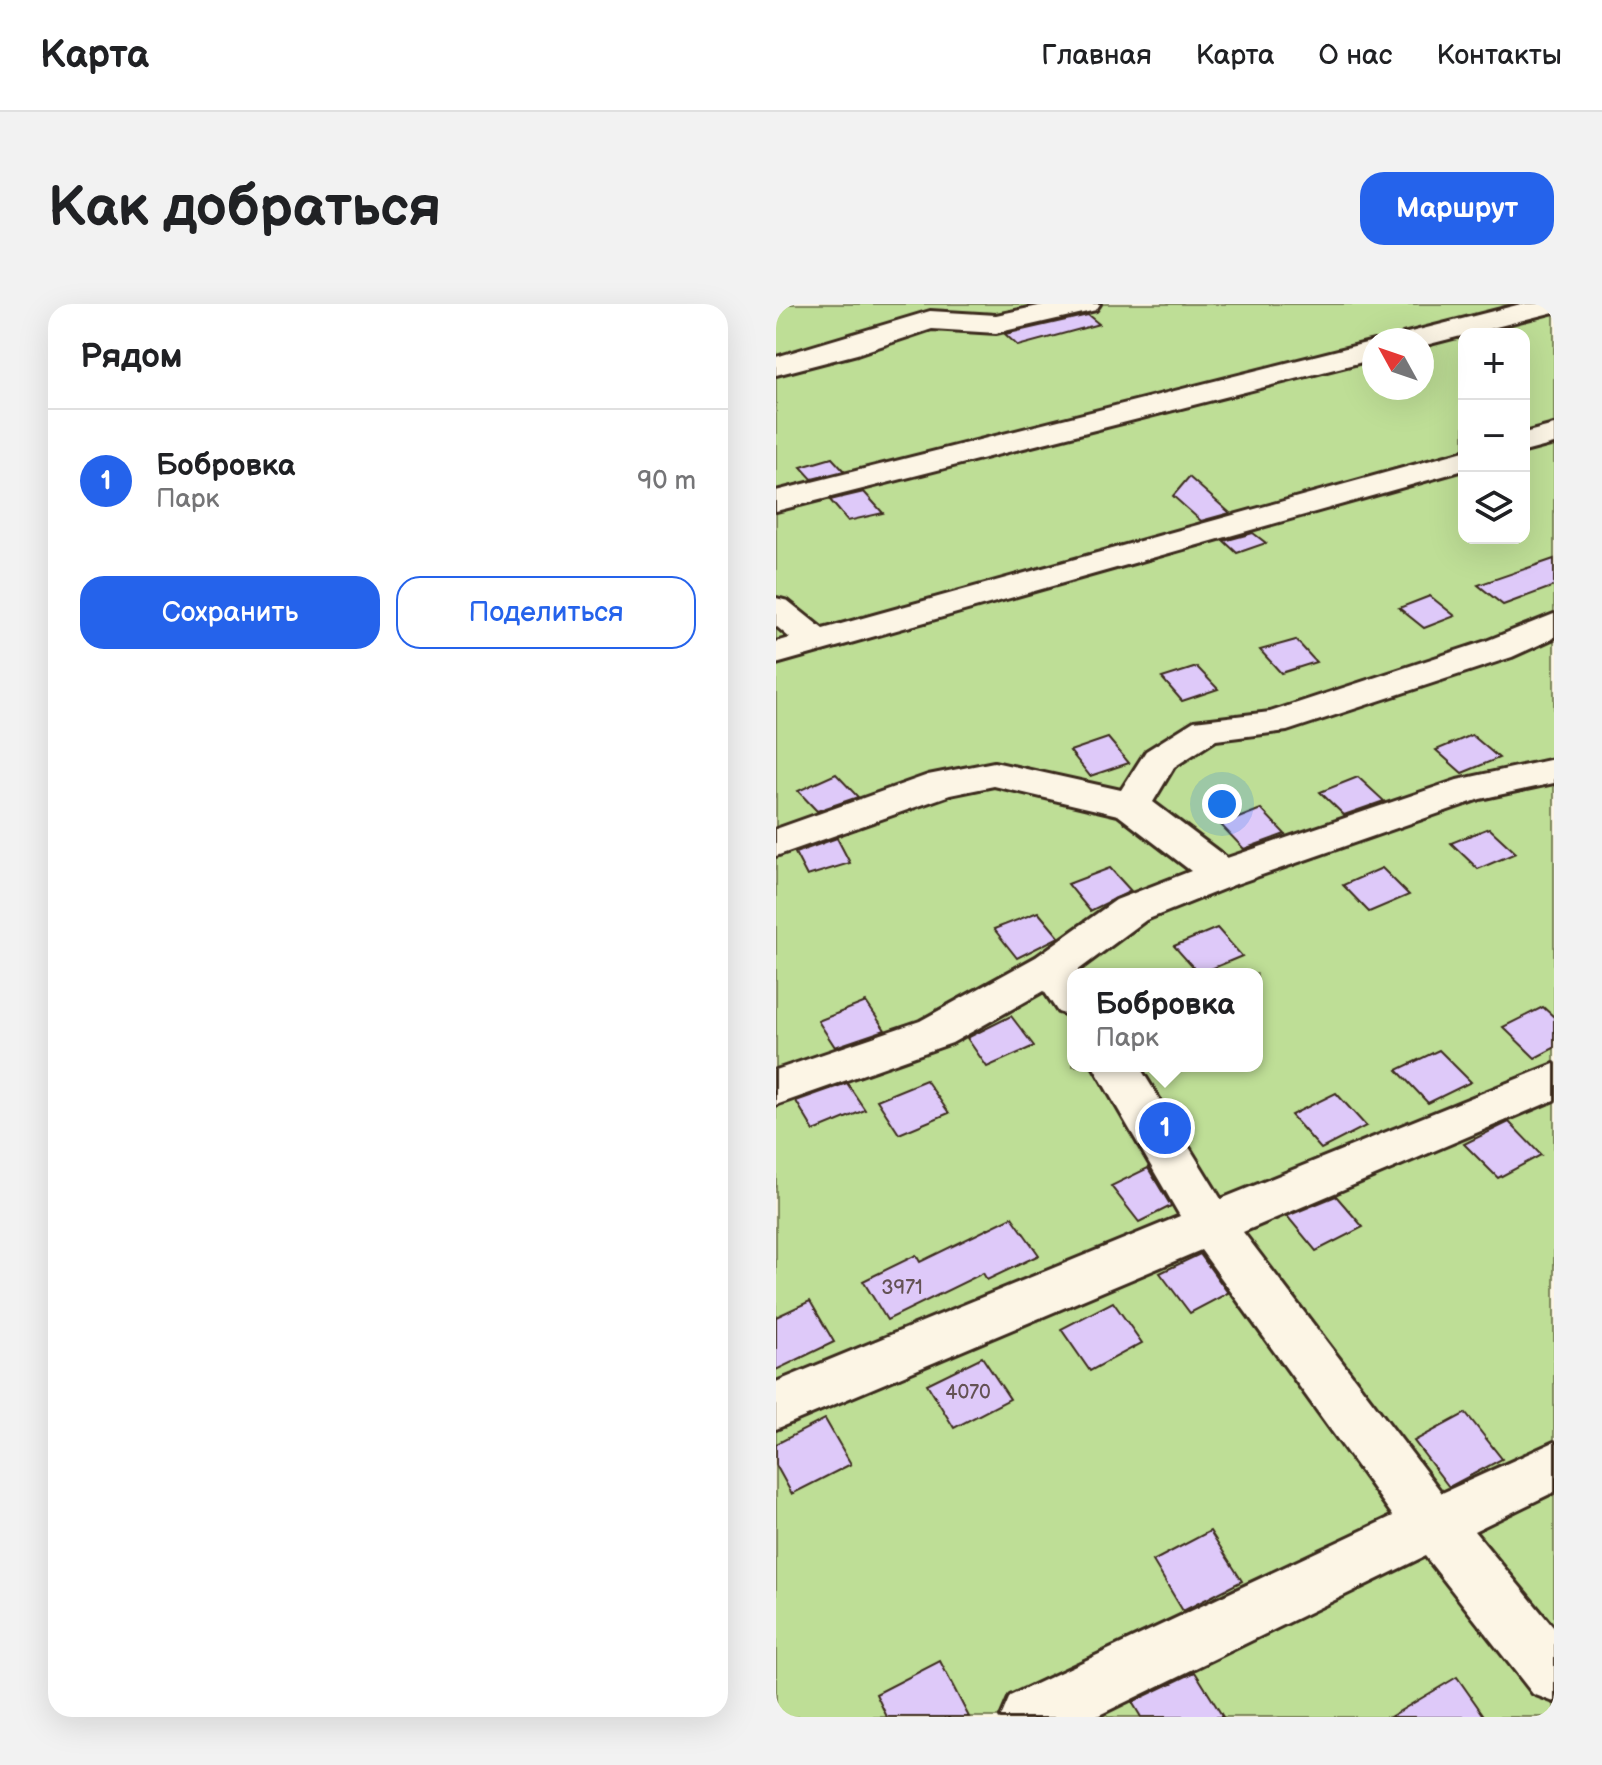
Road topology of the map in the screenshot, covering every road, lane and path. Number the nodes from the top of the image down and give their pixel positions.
1 (1086, 304) edge
2 (1554, 304) edge
3 (935, 315) edge
4 (1434, 335) edge
5 (1362, 353) edge
6 (776, 366) edge
7 (1554, 434) edge
8 (1530, 441) edge
9 (1458, 462) edge
10 (776, 501) edge
11 (776, 608) edge
12 (1554, 625) edge
13 (817, 642) junction
14 (776, 653) edge
15 (1554, 771) edge
16 (1131, 805) junction
17 (776, 843) edge
18 (1222, 874) junction
19 (1078, 968) edge
20 (1062, 985) edge
21 (1120, 1072) edge
22 (1554, 1081) edge
23 (776, 1088) edge
24 (1212, 1227) junction
25 (776, 1406) edge
26 (1554, 1466) edge
27 (1436, 1523) junction
28 (1554, 1674) edge
29 (1031, 1717) edge

1 - 3 street
2 - 4 street
3 - 6 street
5 - 10 street
7 - 8 street
9 - 13 street
11 - 13 street
12 - 16 street
13 - 14 street
15 - 18 street
16 - 17 street
16 - 18 street
18 - 19 street
20 - 23 street
21 - 24 street
22 - 24 street
24 - 25 street
24 - 27 street
26 - 27 street
27 - 28 street
27 - 29 street

